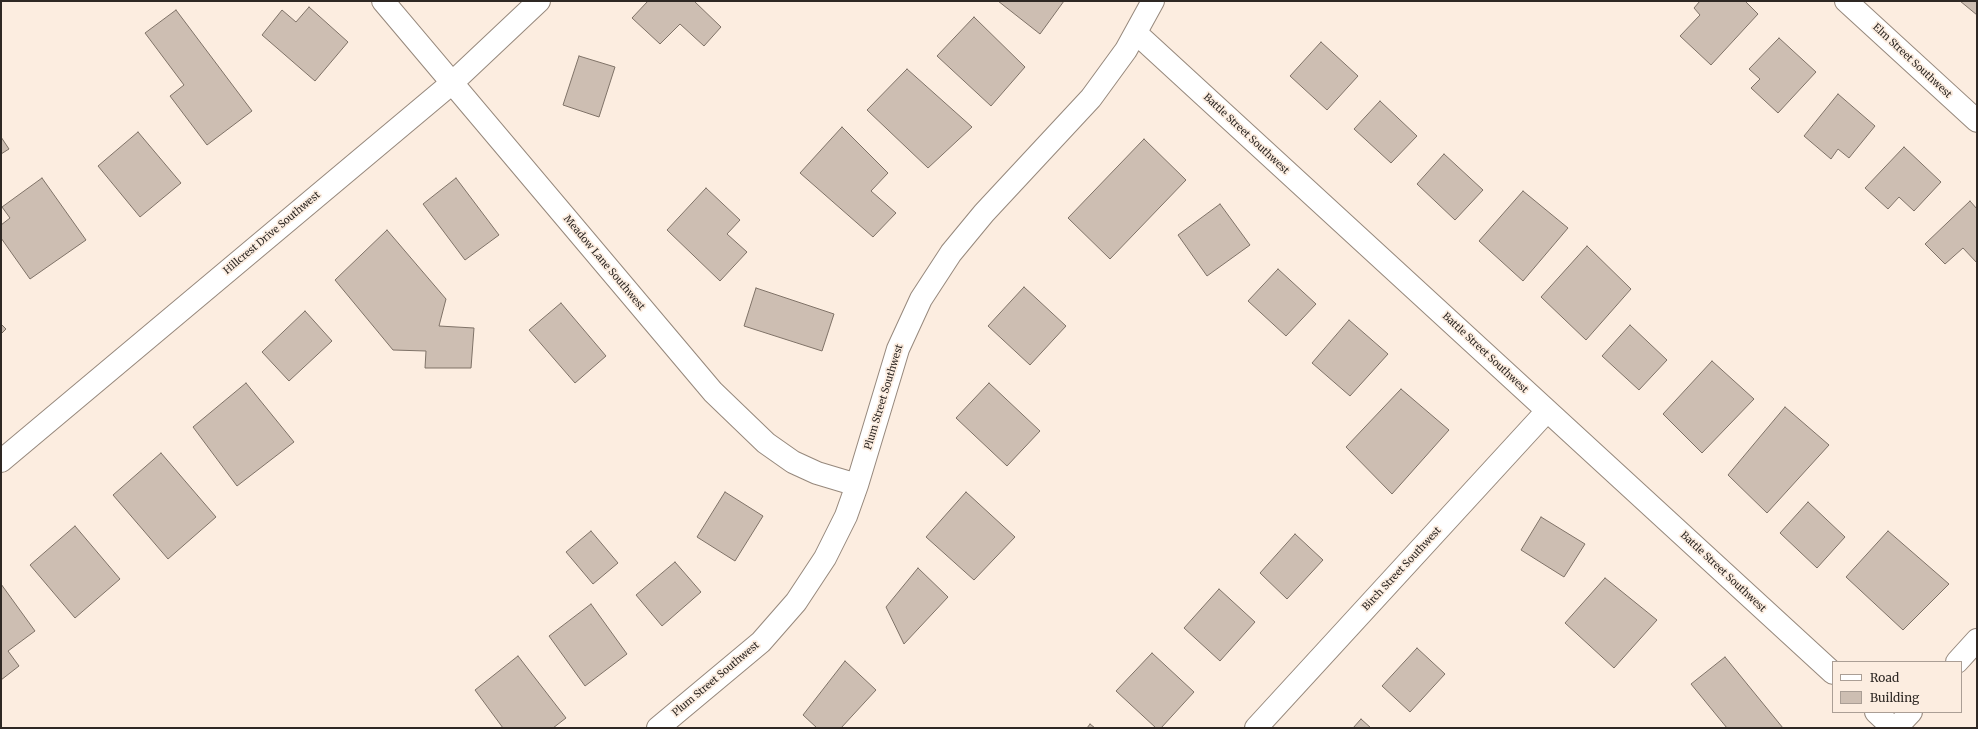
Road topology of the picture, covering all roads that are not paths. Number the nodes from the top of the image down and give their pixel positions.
1 (383, 1) edge
2 (539, 1) edge
3 (1153, 1) edge
4 (1846, 1) edge
5 (1136, 34) junction
6 (452, 83) junction
7 (1977, 121) edge
8 (1547, 410) junction
9 (1, 461) edge
10 (857, 485) junction
11 (1977, 640) edge
12 (1958, 661) edge
13 (1832, 672) edge
14 (1877, 713) edge
15 (1910, 713) edge
16 (658, 728) edge
17 (1256, 728) edge
18 (1893, 728) edge
19 (1896, 728) edge

1 - 6 street, Meadow Lane Southwest
2 - 6 street, Hillcrest Drive Southwest
3 - 5 street, Plum Street Southwest
4 - 7 street, Elm Street Southwest
5 - 8 street, Battle Street Southwest
5 - 10 street, Plum Street Southwest
6 - 9 street, Hillcrest Drive Southwest
6 - 10 street, Meadow Lane Southwest
8 - 13 street, Battle Street Southwest
8 - 17 street, Birch Street Southwest
10 - 16 street, Plum Street Southwest
11 - 12 street
14 - 18 street
15 - 19 street

